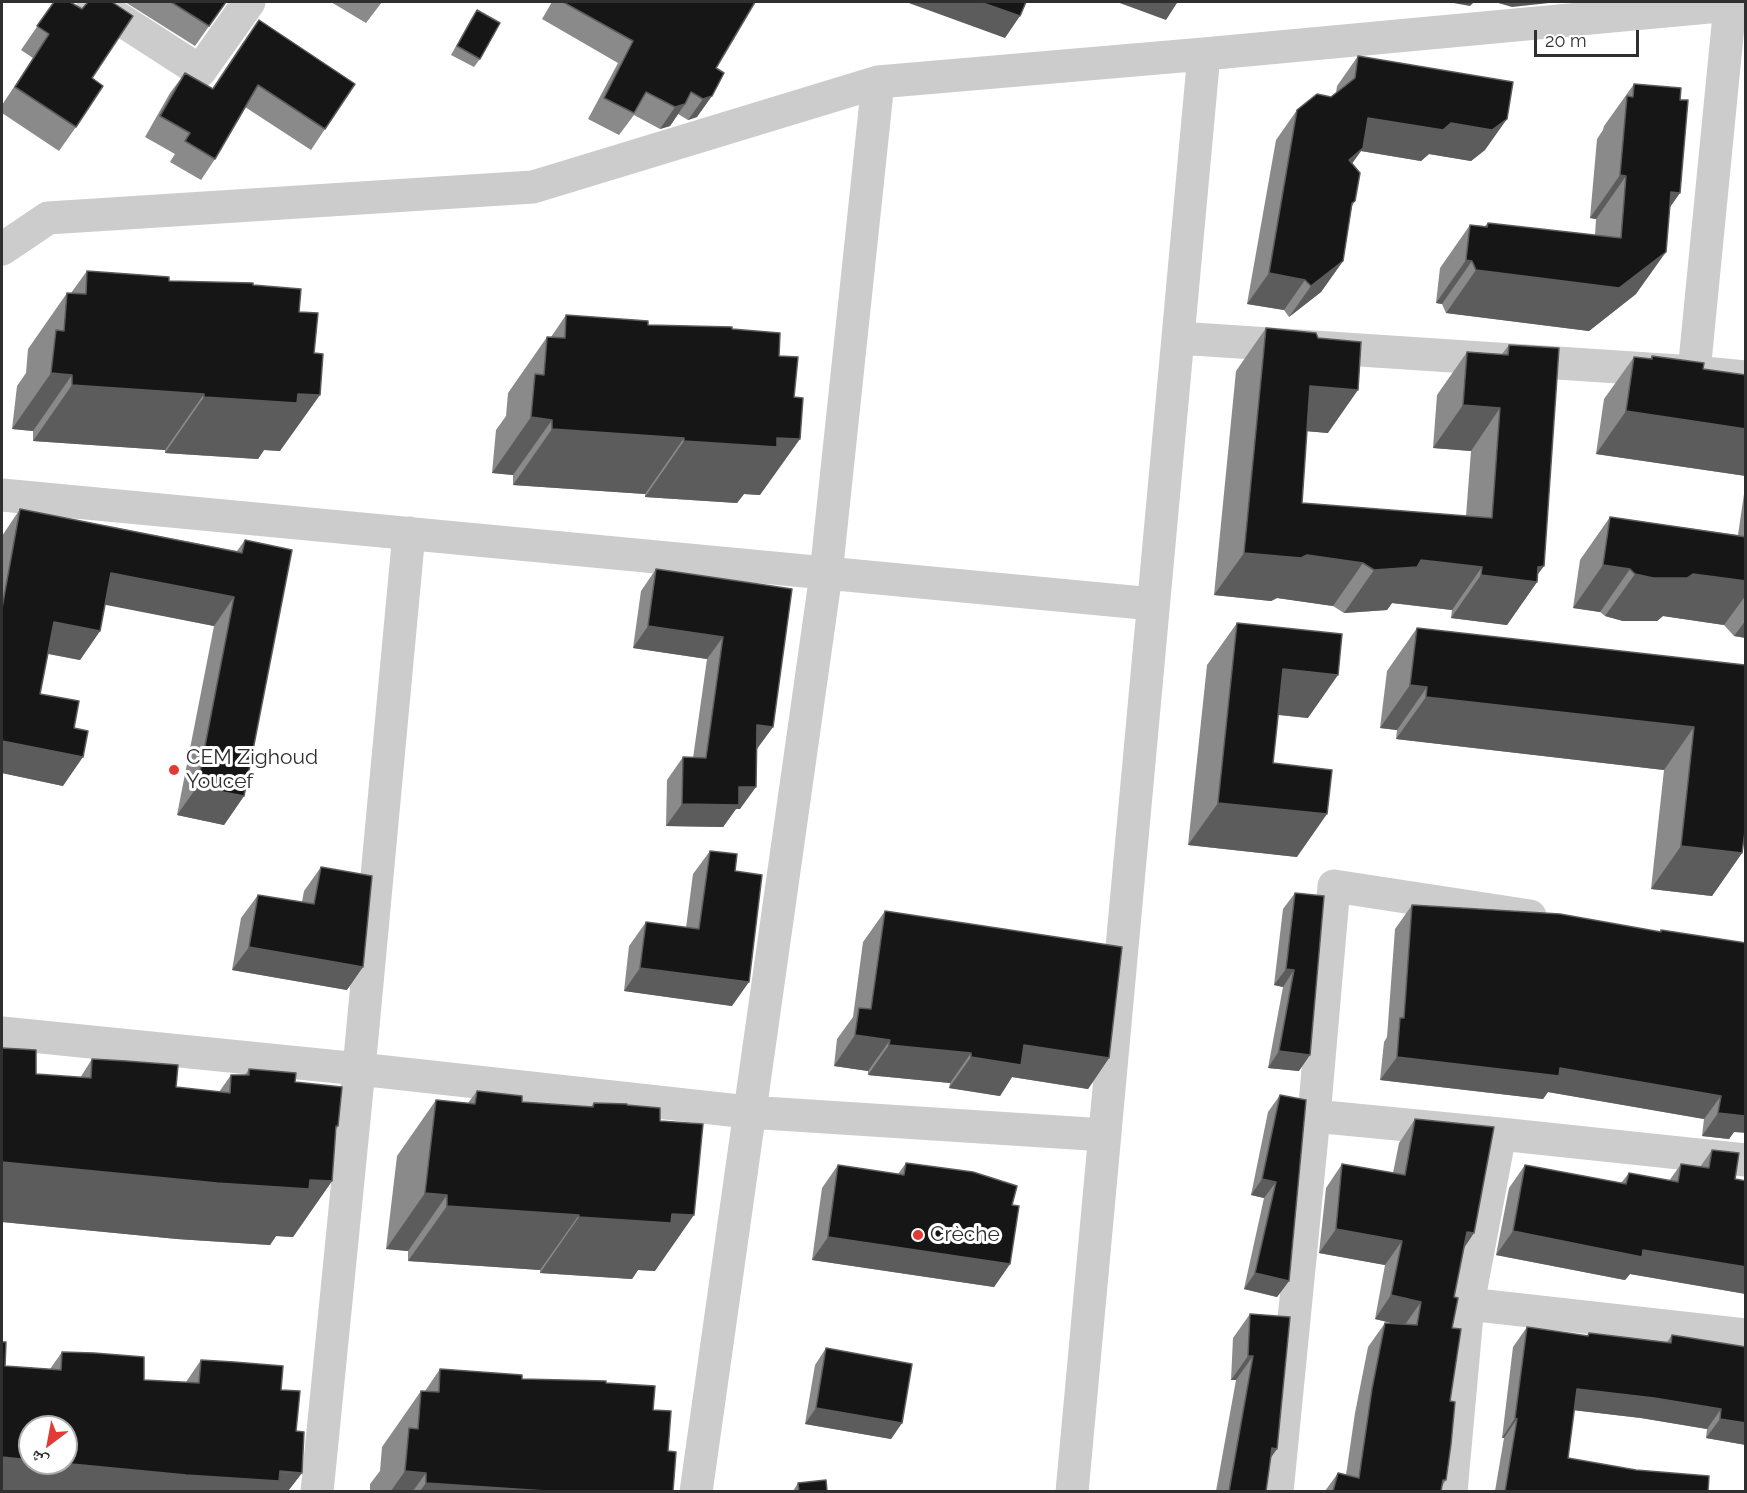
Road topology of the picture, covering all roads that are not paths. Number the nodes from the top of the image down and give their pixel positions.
1 (93, 2) edge
2 (249, 2) edge
3 (1738, 5) edge
4 (1204, 54) junction
5 (878, 82) junction
6 (2, 249) edge
7 (1178, 338) junction
8 (1694, 372) junction
9 (1746, 377) edge
10 (2, 495) edge
11 (409, 533) junction
12 (826, 574) junction
13 (1153, 604) junction
14 (1557, 921) edge
15 (2, 1034) edge
16 (359, 1069) junction
17 (748, 1112) junction
18 (1314, 1116) junction
19 (1500, 1134) junction
20 (1104, 1135) junction
21 (1746, 1160) edge
22 (1468, 1304) junction
23 (1746, 1335) edge
24 (317, 1491) edge
25 (696, 1491) edge
26 (1072, 1491) edge
27 (1276, 1491) edge
28 (1451, 1491) edge

1 - 2 street
3 - 4 street
3 - 8 street
4 - 5 street
4 - 7 street
5 - 6 street
5 - 12 street
7 - 8 street
7 - 13 street
8 - 9 street
10 - 11 street
11 - 12 street
11 - 16 street
12 - 13 street
12 - 17 street
13 - 20 street
14 - 18 street
15 - 16 street
16 - 17 street
16 - 24 street
17 - 20 street
17 - 25 street
18 - 19 street
18 - 27 street
19 - 21 street
19 - 22 street
20 - 26 street
22 - 23 street
22 - 28 street

